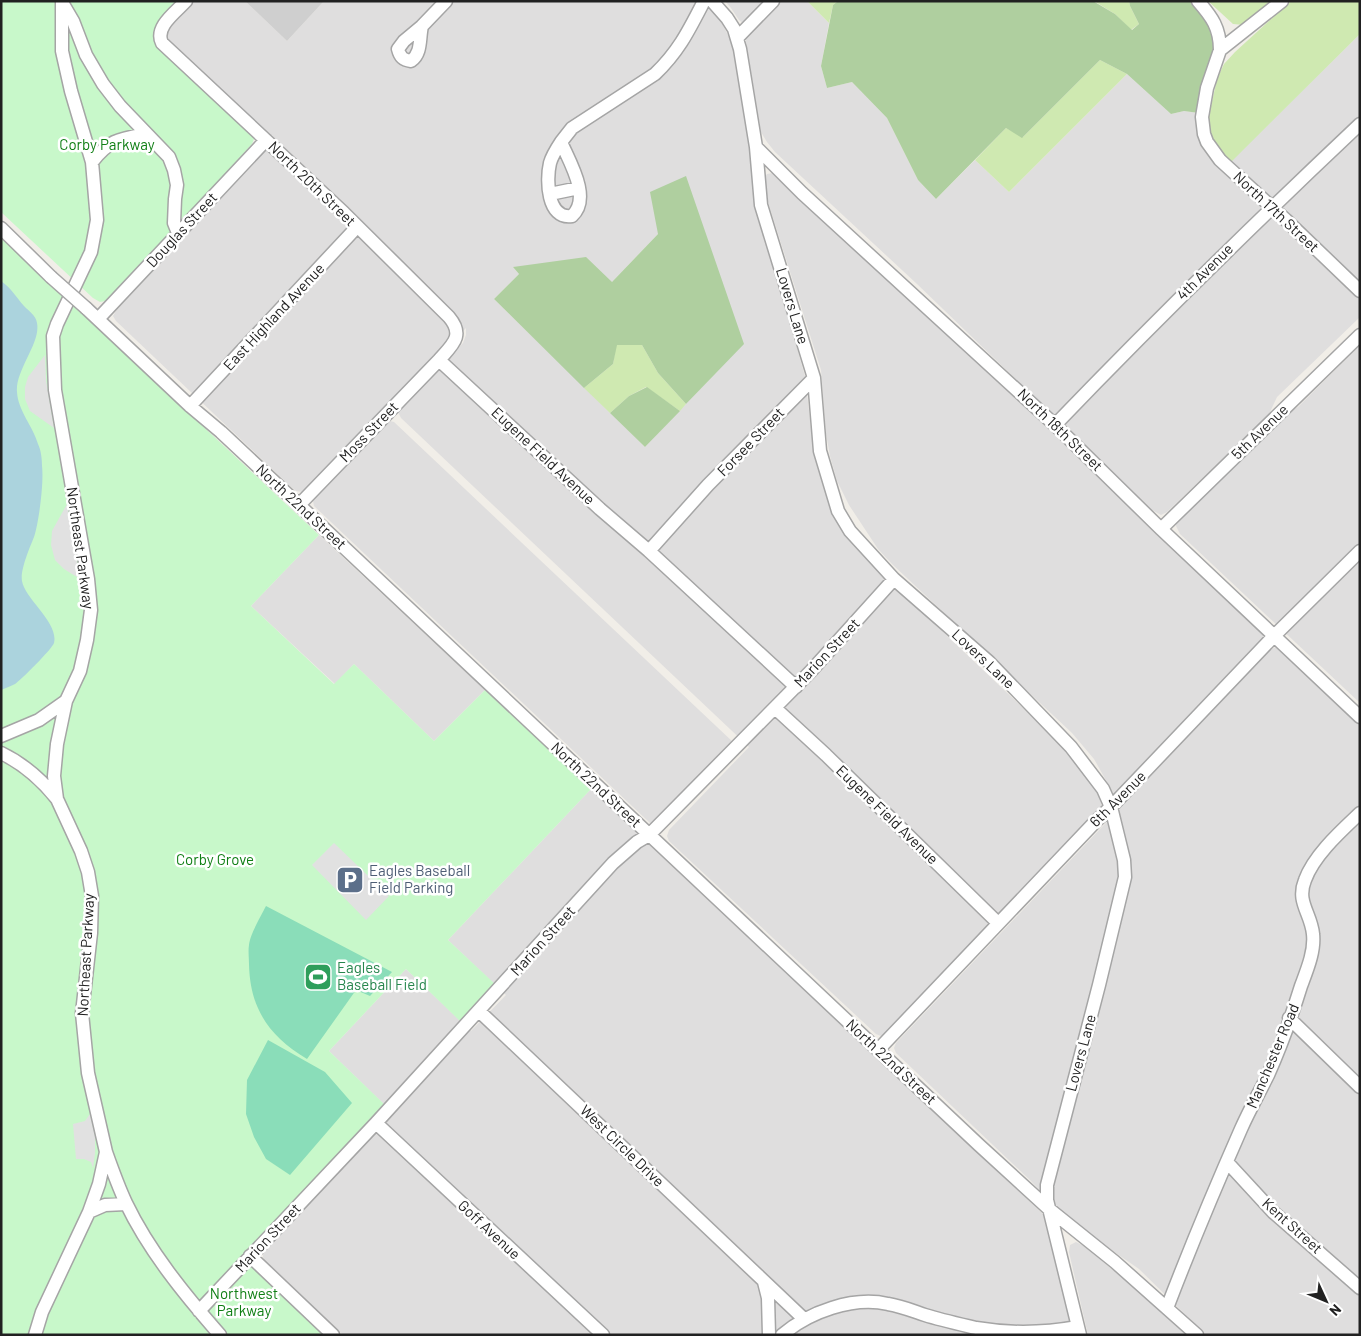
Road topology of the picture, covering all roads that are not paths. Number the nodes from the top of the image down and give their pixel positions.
1 (186, 1) edge
2 (446, 1) edge
3 (704, 1) edge
4 (712, 1) edge
5 (773, 1) edge
6 (1198, 1) edge
7 (1282, 1) edge
8 (62, 2) edge
9 (422, 26) dead end
10 (737, 38) junction
11 (1220, 50) junction
12 (1360, 124) edge
13 (146, 134) junction
14 (266, 140) junction
15 (560, 142) junction
16 (756, 147) junction
17 (92, 162) junction
18 (579, 188) junction
19 (550, 194) junction
20 (1272, 206) junction
21 (356, 226) junction
22 (1, 228) edge
23 (178, 233) junction
24 (1360, 291) edge
25 (98, 319) junction
26 (1360, 335) edge
27 (439, 360) junction
28 (814, 378) junction
29 (190, 406) junction
30 (1055, 425) junction
31 (300, 505) junction
32 (1161, 528) junction
33 (649, 550) junction
34 (1360, 551) edge
35 (894, 579) junction
36 (1274, 636) junction
37 (796, 687) junction
38 (66, 701) junction
39 (775, 708) junction
40 (1360, 717) edge
41 (1, 736) edge
42 (1, 753) edge
43 (57, 799) junction
44 (1112, 808) junction
45 (1360, 812) edge
46 (650, 835) junction
47 (998, 923) junction
48 (479, 1011) junction
49 (1289, 1018) junction
50 (878, 1050) junction
51 (1360, 1087) edge
52 (376, 1123) junction
53 (106, 1152) junction
54 (1227, 1162) junction
55 (126, 1204) junction
56 (1049, 1209) junction
57 (89, 1212) junction
58 (250, 1256) junction
59 (764, 1282) junction
60 (1360, 1288) edge
61 (1167, 1308) junction
62 (199, 1311) junction
63 (804, 1320) junction
64 (1079, 1331) edge
65 (35, 1335) edge
66 (220, 1335) edge
67 (333, 1335) edge
68 (603, 1335) edge
69 (769, 1335) edge
70 (782, 1335) edge
71 (1197, 1335) edge

1 - 14 street, North 20th Street
2 - 9 street
3 - 15 street
4 - 10 street, Lovers Lane
5 - 10 street
6 - 11 street
7 - 11 street
8 - 13 street
8 - 17 street
10 - 16 street, Lovers Lane
11 - 20 street, North 17th Street
12 - 20 street, 4th Avenue
13 - 17 street
13 - 23 street
14 - 21 street, North 20th Street
14 - 23 street, Douglas Street
15 - 18 street
15 - 19 street
16 - 28 street, Lovers Lane
16 - 30 street, North 18th Street
17 - 38 street, Northeast Parkway
18 - 19 street
18 - 19 street
20 - 24 street, North 17th Street
20 - 30 street, 4th Avenue
21 - 27 street, North 20th Street
21 - 29 street, East Highland Avenue
22 - 25 street, North 22nd Street, bridge
23 - 25 street, Douglas Street
25 - 29 street, North 22nd Street
26 - 32 street, 5th Avenue
27 - 31 street, Moss Street
27 - 33 street, Eugene Field Avenue
28 - 33 street, Forsee Street
28 - 35 street, Lovers Lane
29 - 31 street, North 22nd Street
30 - 32 street, North 18th Street
31 - 46 street, North 22nd Street
32 - 36 street, North 18th Street
33 - 37 street, Eugene Field Avenue
34 - 36 street, 6th Avenue
35 - 37 street, Marion Street
35 - 44 street, Lovers Lane
36 - 40 street, North 18th Street
36 - 44 street, 6th Avenue
37 - 39 street, Marion Street
38 - 41 street
38 - 43 street, Northeast Parkway
39 - 46 street, Marion Street
39 - 47 street, Eugene Field Avenue
42 - 43 street
43 - 53 street, Northeast Parkway
44 - 47 street, 6th Avenue
44 - 56 street, Lovers Lane
45 - 49 street, Manchester Road
46 - 48 street, Marion Street
46 - 50 street, North 22nd Street
47 - 50 street, 6th Avenue
48 - 52 street, Marion Street
48 - 59 street, West Circle Drive
49 - 51 street
49 - 54 street, Manchester Road
50 - 56 street, North 22nd Street
52 - 58 street, Marion Street
52 - 68 street, Goff Avenue
53 - 55 street
53 - 57 street, Northeast Parkway
54 - 60 street, Kent Street
54 - 61 street, Manchester Road
55 - 57 street
55 - 62 street
56 - 61 street, North 22nd Street
56 - 64 street, Lovers Lane
57 - 65 street, Northeast Parkway
58 - 62 street, Marion Street
58 - 67 street
59 - 63 street, West Circle Drive
59 - 69 street
61 - 71 street, North 22nd Street
62 - 66 street
63 - 64 street
63 - 70 street

